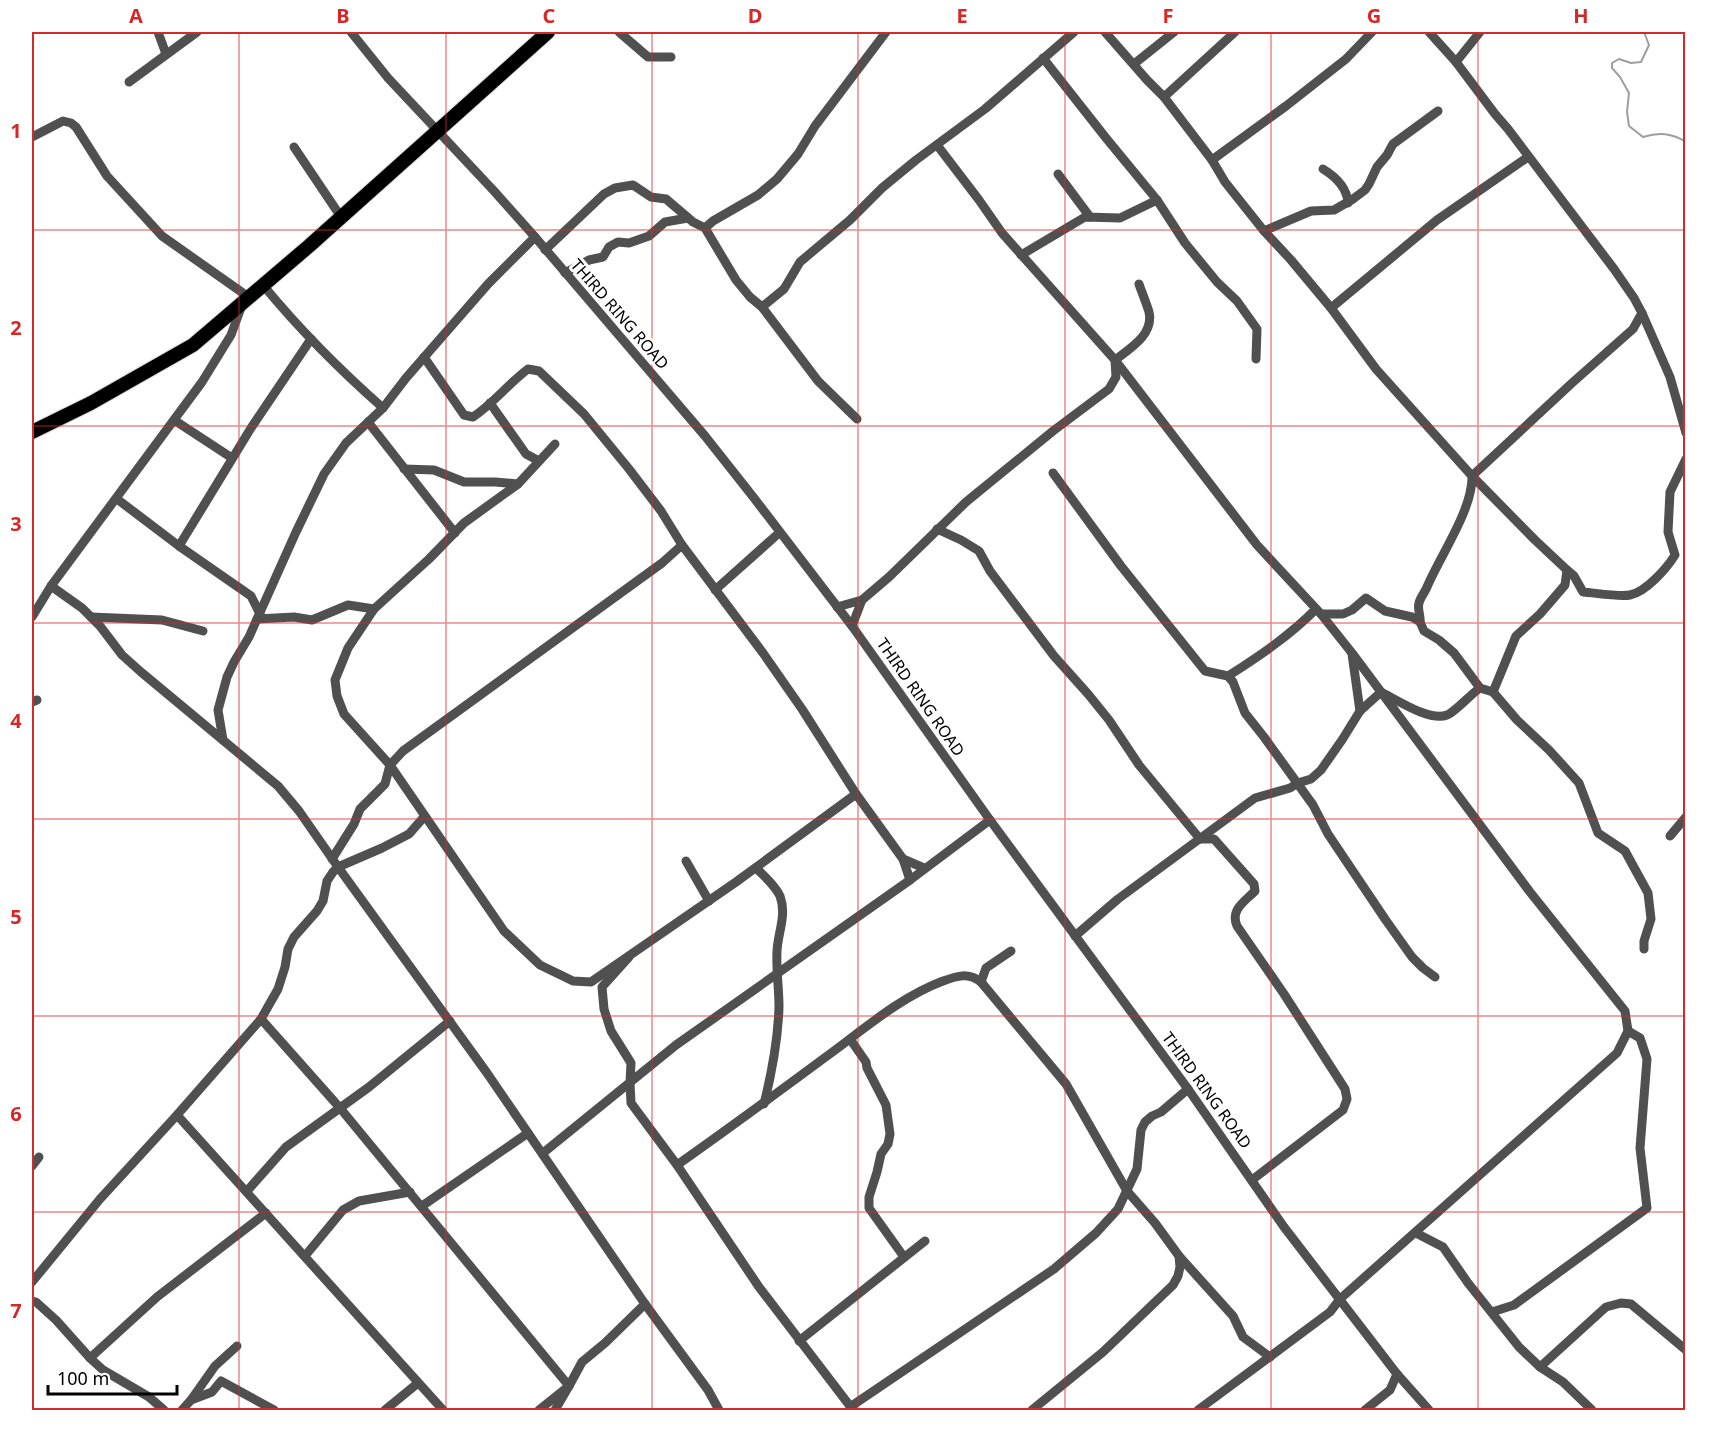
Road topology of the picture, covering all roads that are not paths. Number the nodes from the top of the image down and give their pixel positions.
1 (158, 32) edge
2 (197, 32) edge
3 (351, 32) edge
4 (545, 32) edge
5 (619, 32) edge
6 (886, 32) edge
7 (1074, 32) edge
8 (1105, 32) edge
9 (1174, 32) edge
10 (1235, 32) edge
11 (1372, 32) edge
12 (1429, 32) edge
13 (1480, 32) edge
14 (166, 54) junction
15 (671, 57) dead end
16 (1043, 58) junction
17 (1456, 62) junction
18 (1134, 64) junction
19 (129, 82) dead end
20 (1164, 97) junction
21 (1438, 111) dead end
22 (437, 131) junction
23 (32, 137) edge
24 (937, 145) junction
25 (294, 147) dead end
26 (1528, 157) junction
27 (1212, 160) junction
28 (1323, 169) dead end
29 (1058, 174) dead end
30 (1157, 200) junction
31 (1348, 203) junction
32 (341, 217) junction
33 (1090, 217) junction
34 (688, 218) junction
35 (705, 228) junction
36 (1264, 231) junction
37 (535, 237) junction
38 (545, 250) junction
39 (1021, 255) junction
40 (565, 273) junction
41 (1139, 284) dead end
42 (263, 285) junction
43 (246, 301) junction
44 (762, 307) junction
45 (1331, 308) junction
46 (1642, 313) junction
47 (311, 339) junction
48 (424, 357) junction
49 (1256, 359) dead end
50 (1115, 360) junction
51 (490, 403) junction
52 (383, 408) junction
53 (857, 418) dead end
54 (174, 420) junction
55 (368, 422) junction
56 (32, 432) edge
57 (1686, 433) edge
58 (555, 444) dead end
59 (232, 458) junction
60 (1686, 459) edge
61 (539, 461) junction
62 (404, 470) junction
63 (1053, 473) dead end
64 (1472, 476) junction
65 (518, 484) junction
66 (117, 499) junction
67 (937, 529) junction
68 (455, 533) junction
69 (779, 533) junction
70 (682, 545) junction
71 (179, 546) junction
72 (1567, 570) junction
73 (51, 586) junction
74 (715, 590) junction
75 (251, 596) junction
76 (267, 597) junction
77 (862, 600) junction
78 (1418, 604) junction
79 (837, 607) junction
80 (374, 609) junction
81 (1318, 611) junction
82 (33, 613) edge
83 (1393, 613) junction
84 (258, 616) junction
85 (92, 617) junction
86 (1416, 619) junction
87 (852, 626) junction
88 (203, 631) dead end
89 (1352, 653) junction
90 (1228, 676) junction
91 (1480, 688) junction
92 (1381, 692) junction
93 (1493, 693) junction
94 (218, 710) junction
95 (1360, 711) junction
96 (202, 722) junction
97 (223, 740) junction
98 (390, 765) junction
99 (1298, 783) junction
100 (856, 794) junction
101 (424, 817) junction
102 (1686, 817) edge
103 (990, 820) junction
104 (1670, 836) dead end
105 (1200, 839) junction
106 (332, 859) junction
107 (903, 859) junction
108 (686, 861) dead end
109 (338, 867) junction
110 (756, 868) junction
111 (924, 868) junction
112 (910, 880) junction
113 (709, 901) junction
114 (1075, 936) junction
115 (1644, 949) dead end
116 (1011, 951) dead end
117 (629, 957) junction
118 (779, 974) junction
119 (1436, 977) dead end
120 (981, 982) junction
121 (261, 1019) junction
122 (450, 1021) junction
123 (1628, 1031) junction
124 (850, 1039) junction
125 (772, 1074) junction
126 (630, 1083) junction
127 (788, 1086) junction
128 (1188, 1089) junction
129 (609, 1100) junction
130 (631, 1103) junction
131 (764, 1104) junction
132 (340, 1108) junction
133 (177, 1115) junction
134 (528, 1133) junction
135 (543, 1153) junction
136 (39, 1157) dead end
137 (678, 1165) junction
138 (32, 1166) edge
139 (1252, 1180) junction
140 (247, 1191) junction
141 (1127, 1191) junction
142 (410, 1192) junction
143 (422, 1206) junction
144 (266, 1213) junction
145 (1416, 1233) junction
146 (925, 1241) dead end
147 (305, 1256) junction
148 (1179, 1256) junction
149 (904, 1257) junction
150 (32, 1282) edge
151 (1340, 1299) junction
152 (32, 1300) edge
153 (645, 1304) junction
154 (1492, 1312) junction
155 (799, 1341) junction
156 (237, 1346) dead end
157 (1686, 1350) edge
158 (1270, 1357) junction
159 (90, 1358) junction
160 (1540, 1367) junction
161 (1397, 1374) junction
162 (418, 1383) junction
163 (569, 1386) junction
164 (191, 1400) junction
165 (851, 1409) edge
166 (164, 1410) edge
167 (182, 1410) edge
168 (274, 1410) edge
169 (384, 1410) edge
170 (443, 1410) edge
171 (539, 1410) edge
172 (555, 1410) edge
173 (719, 1410) edge
174 (1032, 1410) edge
175 (1198, 1410) edge
176 (1365, 1410) edge
177 (1429, 1410) edge
178 (1592, 1410) edge

1 - 14 street
2 - 14 street
3 - 22 street, THIRD RING ROAD
4 - 22 highway
5 - 15 street
6 - 35 street
7 - 16 street
8 - 18 street
9 - 18 street
10 - 20 street
11 - 27 street
12 - 17 street
13 - 17 street
14 - 19 street
16 - 24 street
16 - 30 street
17 - 26 street
18 - 20 street
20 - 27 street
21 - 31 street
22 - 32 highway
22 - 37 street, THIRD RING ROAD
23 - 43 street
24 - 39 street
24 - 44 street
25 - 32 street
26 - 45 street
26 - 46 street
27 - 36 street
28 - 31 street
29 - 33 street
30 - 33 street
30 - 49 street
31 - 36 street
32 - 42 highway
33 - 39 street
34 - 35 street
34 - 38 street
34 - 40 street
35 - 44 street
36 - 45 street
37 - 38 street, THIRD RING ROAD
37 - 48 street
38 - 40 street, THIRD RING ROAD
39 - 50 street
40 - 69 street, THIRD RING ROAD
41 - 50 street
42 - 43 highway
42 - 47 street
43 - 54 street
43 - 56 highway
44 - 53 street
45 - 64 street
46 - 57 street
46 - 64 street
47 - 52 street
47 - 59 street
48 - 51 street
48 - 52 street
50 - 67 street
50 - 81 street
51 - 61 street
51 - 70 street
52 - 55 street
54 - 59 street
54 - 66 street
55 - 62 street
55 - 76 street
58 - 61 street
59 - 71 street
60 - 72 street
61 - 65 street
62 - 65 street
62 - 68 street
63 - 90 street
64 - 72 street
64 - 78 street
65 - 68 street
66 - 71 street
66 - 73 street
67 - 77 street
67 - 105 street
68 - 80 street
69 - 74 street
69 - 79 street, THIRD RING ROAD
70 - 74 street
70 - 98 street
71 - 75 street
72 - 93 street
73 - 82 street
73 - 85 street
74 - 100 street
75 - 76 street
75 - 84 street
76 - 84 street
77 - 79 street
77 - 87 street
78 - 83 street
78 - 86 street
79 - 87 street, THIRD RING ROAD
80 - 84 street
80 - 98 street
81 - 83 street
81 - 89 street
81 - 90 street
83 - 86 street
84 - 94 street
85 - 88 street
85 - 96 street
86 - 91 street
87 - 103 street, THIRD RING ROAD
89 - 92 street
89 - 95 street
90 - 99 street
91 - 92 street
91 - 93 street
92 - 95 street
92 - 123 street
93 - 115 street
94 - 96 street
94 - 97 street
95 - 99 street
96 - 97 street
97 - 106 street
98 - 101 street
98 - 106 street
99 - 105 street
99 - 119 street
100 - 107 street
100 - 110 street
101 - 109 street
101 - 117 street
102 - 104 street
103 - 111 street
103 - 114 street, THIRD RING ROAD
105 - 114 street
105 - 139 street
106 - 109 street
107 - 111 street
107 - 112 street
108 - 113 street
109 - 121 street
109 - 122 street
110 - 113 street
110 - 118 street
111 - 112 street
112 - 118 street
113 - 117 street
114 - 128 street, THIRD RING ROAD
116 - 120 street
117 - 126 street
118 - 125 street
118 - 126 street
120 - 124 street
120 - 141 street
121 - 132 street
121 - 133 street
122 - 132 street
122 - 134 street
123 - 145 street
123 - 154 street
124 - 127 street
124 - 149 street
125 - 127 street
125 - 131 street
126 - 129 street
126 - 130 street
127 - 131 street
128 - 139 street, THIRD RING ROAD
128 - 141 street
129 - 130 street
129 - 135 street
130 - 137 street
131 - 137 street
132 - 140 street
132 - 142 street
133 - 140 street
133 - 150 street
134 - 135 street
134 - 143 street
135 - 153 street
136 - 138 street
137 - 155 street
139 - 151 street, THIRD RING ROAD
140 - 144 street
141 - 148 street
141 - 165 street
142 - 143 street
142 - 147 street
143 - 163 street
144 - 147 street
144 - 159 street
145 - 151 street
145 - 154 street
146 - 149 street
147 - 162 street
148 - 158 street
148 - 174 street
149 - 155 street
151 - 158 street
151 - 161 street, THIRD RING ROAD
152 - 159 street
153 - 163 street
153 - 173 street
154 - 160 street
155 - 165 street
156 - 164 street
157 - 160 street
158 - 175 street
159 - 166 street
160 - 178 street
161 - 176 street
161 - 177 street, THIRD RING ROAD
162 - 169 street
162 - 170 street
163 - 171 street
163 - 172 street
164 - 167 street
164 - 168 street

